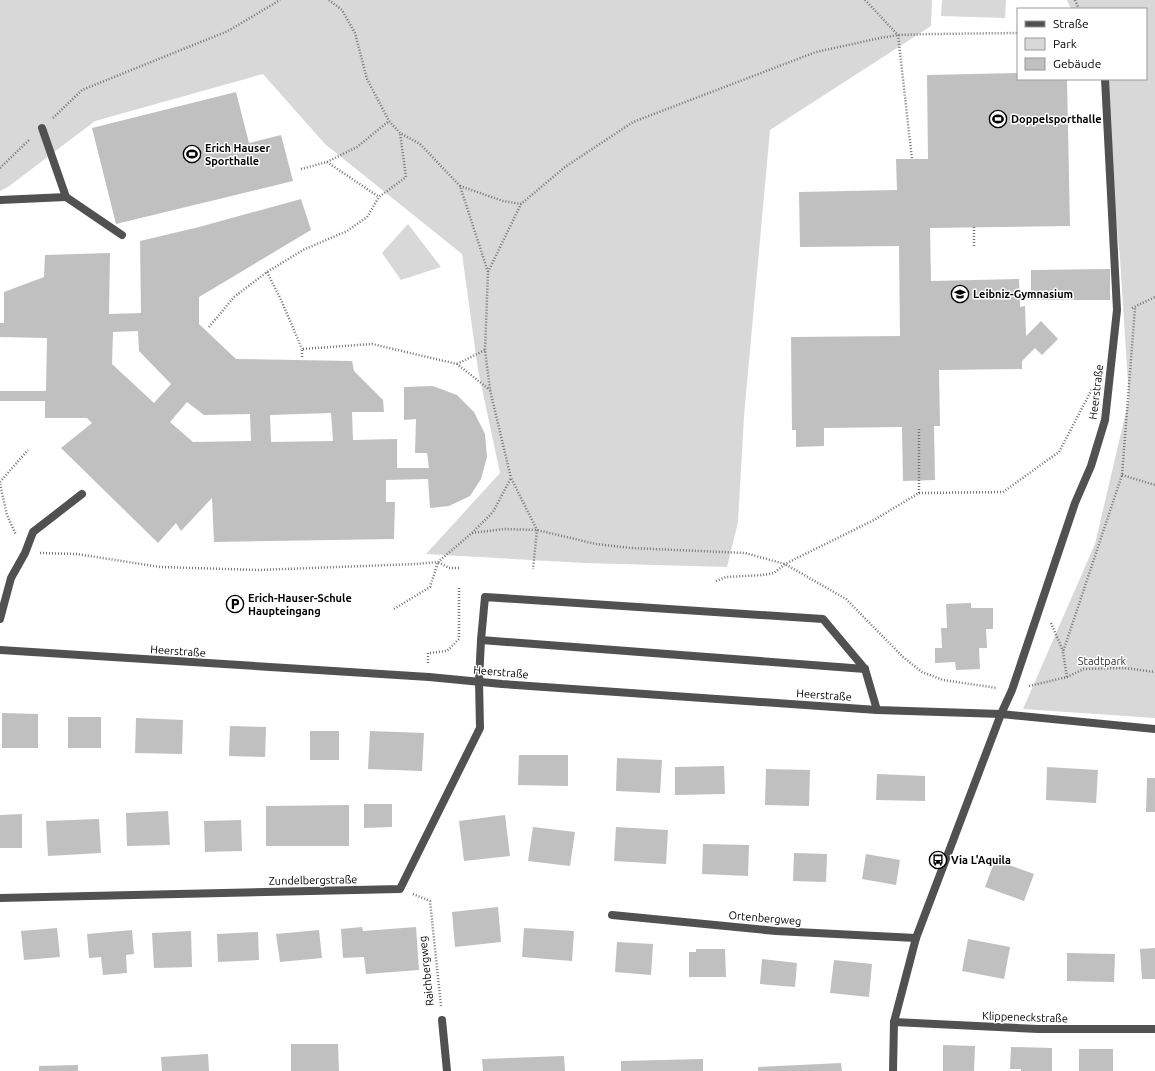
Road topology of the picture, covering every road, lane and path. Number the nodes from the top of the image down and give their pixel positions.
1 (280, 0) edge
2 (329, 0) edge
3 (865, 0) edge
4 (1017, 33) edge
5 (898, 35) junction
6 (1105, 80) edge
7 (389, 121) junction
8 (42, 128) junction
9 (400, 133) junction
10 (912, 159) dead end
11 (327, 162) junction
12 (0, 168) edge
13 (301, 169) dead end
14 (460, 186) junction
15 (66, 197) junction
16 (379, 197) junction
17 (0, 200) edge
18 (521, 204) junction
19 (974, 227) dead end
20 (122, 235) dead end
21 (974, 246) dead end
22 (267, 272) junction
23 (488, 272) junction
24 (1155, 297) edge
25 (209, 327) dead end
26 (302, 349) junction
27 (486, 350) junction
28 (302, 357) dead end
29 (457, 364) junction
30 (1095, 385) dead end
31 (490, 390) junction
32 (919, 427) dead end
33 (28, 450) dead end
34 (1122, 475) junction
35 (511, 478) junction
36 (0, 483) edge
37 (1155, 484) edge
38 (919, 493) junction
39 (82, 494) dead end
40 (537, 530) junction
41 (472, 533) junction
42 (25, 553) junction
43 (438, 562) junction
44 (785, 564) junction
45 (460, 568) dead end
46 (533, 569) dead end
47 (716, 581) dead end
48 (459, 587) dead end
49 (1042, 601) junction
50 (394, 609) dead end
51 (0, 619) edge
52 (481, 640) junction
53 (0, 650) edge
54 (1063, 652) junction
55 (865, 669) junction
56 (1155, 672) edge
57 (429, 677) junction
58 (1067, 677) junction
59 (479, 681) junction
60 (1012, 690) junction
61 (877, 710) junction
62 (1001, 714) junction
63 (1155, 729) edge
64 (400, 889) junction
65 (0, 898) edge
66 (612, 915) dead end
67 (916, 938) junction
68 (442, 1020) joint
69 (894, 1022) junction
70 (1155, 1029) edge
71 (448, 1071) edge
72 (893, 1071) edge

1 - 8 path
2 - 7 path
3 - 5 path
4 - 5 path
5 - 10 path
5 - 18 path
6 - 49 street, Heerstraße
7 - 9 path
7 - 11 path
8 - 12 path
8 - 15 street
9 - 14 path
9 - 16 path
11 - 13 path
11 - 16 path
14 - 18 path
14 - 23 path
15 - 17 street
15 - 20 street
16 - 22 path
18 - 23 path
19 - 21 path
22 - 25 path
22 - 26 path
23 - 27 path
24 - 34 path
26 - 28 path
26 - 29 path
27 - 29 path
27 - 31 path
29 - 31 path
30 - 38 path
31 - 35 path
32 - 38 path
33 - 36 path
34 - 37 path
34 - 54 path
35 - 40 path
35 - 41 path
36 - 42 path
38 - 44 path
39 - 42 street
40 - 41 path
40 - 44 path
40 - 46 path
41 - 43 path
42 - 43 path
42 - 51 street
43 - 45 path
43 - 50 path
44 - 47 path
44 - 60 path
48 - 57 path
49 - 54 path
49 - 60 street, Heerstraße
52 - 55 street
52 - 55 street
52 - 59 street
53 - 57 street, Heerstraße
54 - 58 path
55 - 61 street
56 - 58 path
57 - 59 street, Heerstraße
58 - 60 path
59 - 61 street, Heerstraße
59 - 64 street
60 - 62 street, Heerstraße
61 - 62 street, Heerstraße
62 - 63 street, Heerstraße
62 - 67 street
64 - 65 street, Zundelbergstraße
64 - 68 path, Raichbergweg
66 - 67 street, Ortenbergweg
67 - 69 street
68 - 71 street, Raichbergweg
69 - 70 street, Klippeneckstraße
69 - 72 street

